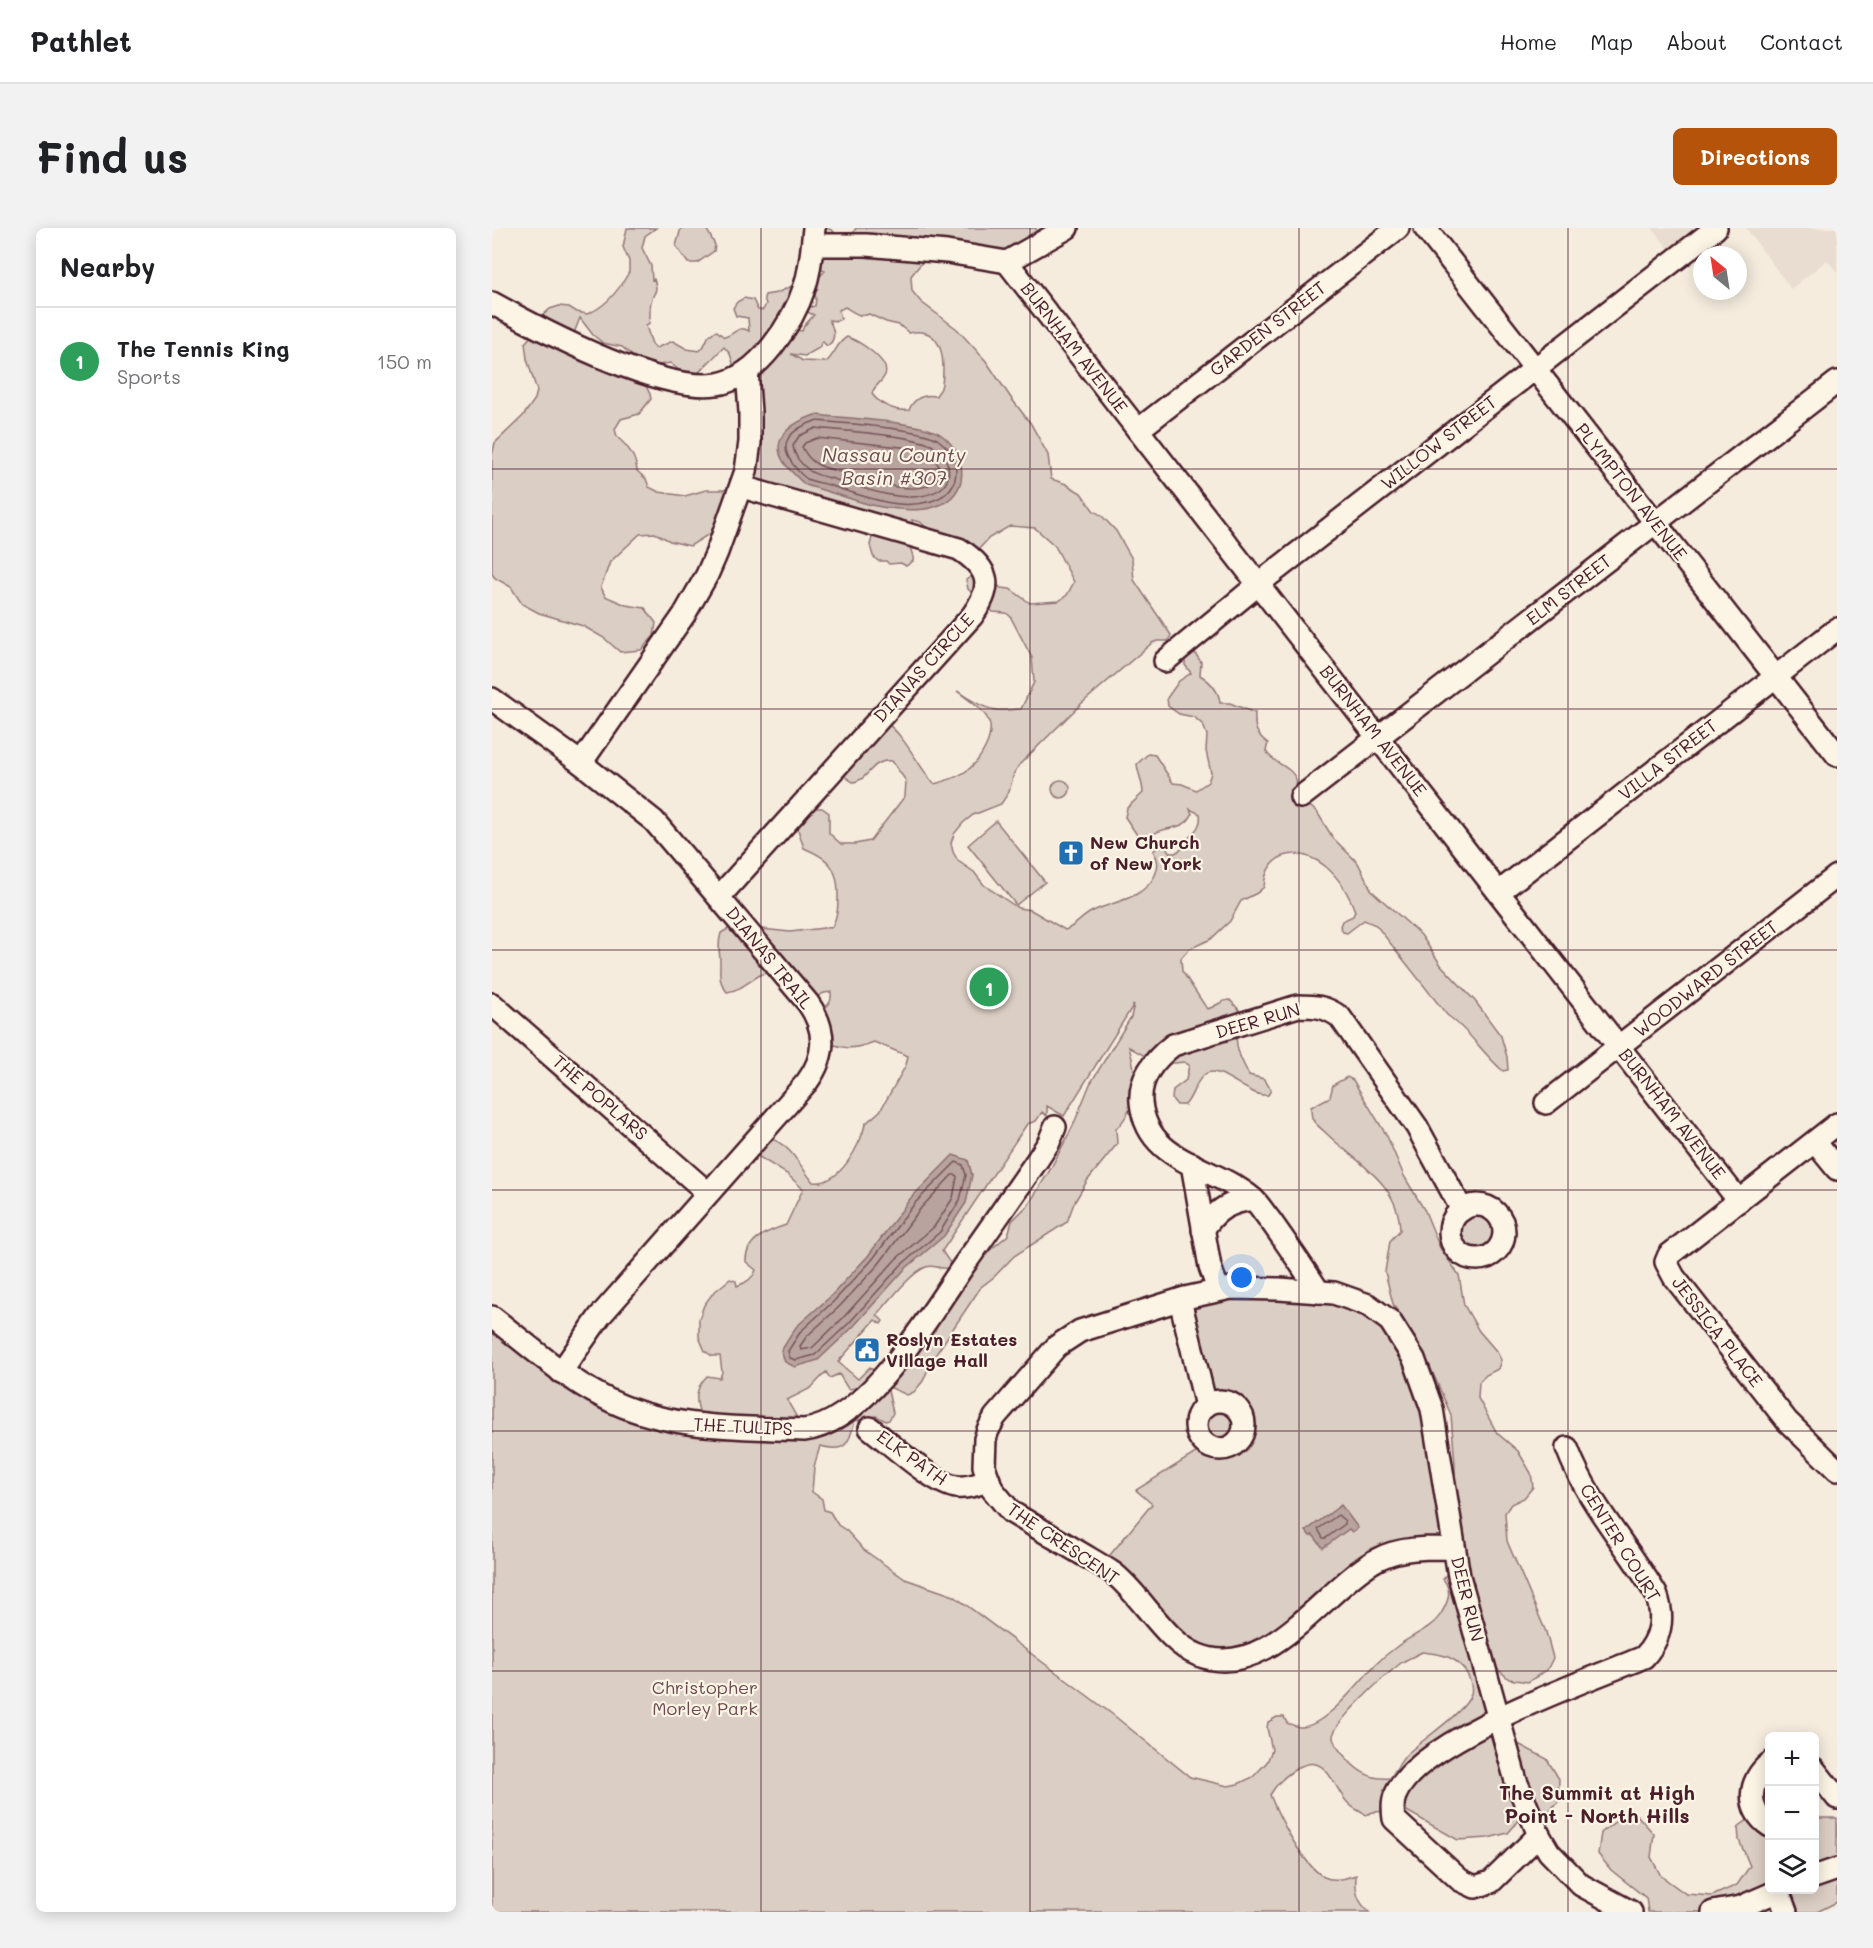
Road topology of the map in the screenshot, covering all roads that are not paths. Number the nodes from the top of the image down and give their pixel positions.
1 (1067, 228) edge
2 (1398, 228) edge
3 (1425, 228) edge
4 (1716, 228) edge
5 (813, 236) edge
6 (1007, 262) junction
7 (492, 303) edge
8 (1535, 369) junction
9 (747, 371) junction
10 (1837, 382) edge
11 (1138, 430) junction
12 (742, 487) junction
13 (1656, 523) junction
14 (1258, 584) junction
15 (1837, 628) edge
16 (1165, 661) dead end
17 (1775, 676) junction
18 (492, 699) edge
19 (1378, 738) junction
20 (1837, 755) edge
21 (581, 763) junction
22 (1301, 797) dead end
23 (1837, 876) edge
24 (1499, 892) junction
25 (719, 897) junction
26 (492, 1004) edge
27 (1619, 1046) junction
28 (1546, 1103) dead end
29 (1837, 1125) edge
30 (1055, 1127) dead end
31 (1815, 1142) junction
32 (1192, 1164) junction
33 (1837, 1169) edge
34 (708, 1193) junction
35 (1254, 1199) junction
36 (1739, 1201) junction
37 (1462, 1210) dead end
38 (1203, 1230) junction
39 (1218, 1290) junction
40 (1319, 1292) junction
41 (1180, 1300) junction
42 (492, 1317) edge
43 (561, 1372) junction
44 (1206, 1406) dead end
45 (870, 1428) dead end
46 (1567, 1448) dead end
47 (1837, 1470) edge
48 (989, 1480) junction
49 (1454, 1548) junction
50 (1498, 1717) junction
51 (1765, 1766) edge
52 (1819, 1774) edge
53 (1837, 1798) edge
54 (1765, 1821) edge
55 (1539, 1835) junction
56 (1837, 1869) edge
57 (1819, 1876) edge
58 (1771, 1894) edge
59 (1780, 1894) edge
60 (1631, 1912) edge
61 (1713, 1912) edge
62 (1786, 1912) edge

1 - 6 street
2 - 11 street, GARDEN STREET
3 - 8 street, PLYMPTON AVENUE
4 - 8 street, WILLOW STREET
5 - 6 street
5 - 9 street
6 - 11 street, BURNHAM AVENUE
7 - 9 street
8 - 13 street, PLYMPTON AVENUE
8 - 14 street, WILLOW STREET
9 - 12 street
10 - 13 street, ELM STREET
11 - 14 street, BURNHAM AVENUE
12 - 21 street
12 - 25 street, DIANAS CIRCLE
13 - 17 street, PLYMPTON AVENUE
13 - 19 street, ELM STREET
14 - 16 street, WILLOW STREET
14 - 19 street, BURNHAM AVENUE
15 - 17 street, VILLA STREET
17 - 20 street, PLYMPTON AVENUE
17 - 24 street, VILLA STREET
18 - 21 street, DIANAS TRAIL
19 - 22 street, ELM STREET
19 - 24 street, BURNHAM AVENUE
21 - 25 street, DIANAS TRAIL
23 - 27 street, WOODWARD STREET
24 - 27 street, BURNHAM AVENUE
25 - 34 street, DIANAS TRAIL
26 - 34 street, THE POPLARS
27 - 28 street, WOODWARD STREET
27 - 36 street, BURNHAM AVENUE
29 - 31 street
30 - 43 street, THE TULIPS
31 - 33 street
31 - 36 street
32 - 35 street, DEER RUN
32 - 37 street, DEER RUN
32 - 38 street
34 - 43 street, DIANAS TRAIL
35 - 38 street
35 - 40 street, DEER RUN
36 - 47 street, JESSICA PLACE
38 - 39 street
39 - 40 street, DEER RUN
39 - 41 street, THE CRESCENT
40 - 49 street, DEER RUN
41 - 44 street
41 - 48 street, THE CRESCENT
42 - 43 street, THE TULIPS
45 - 48 street, ELK PATH
46 - 50 street, CENTER COURT
48 - 49 street, THE CRESCENT
49 - 50 street, DEER RUN
50 - 55 street, DEER RUN
50 - 55 street, CENTER COURT
51 - 54 street
52 - 53 street
55 - 60 street, DEER RUN
56 - 57 street
58 - 61 street
59 - 62 street

